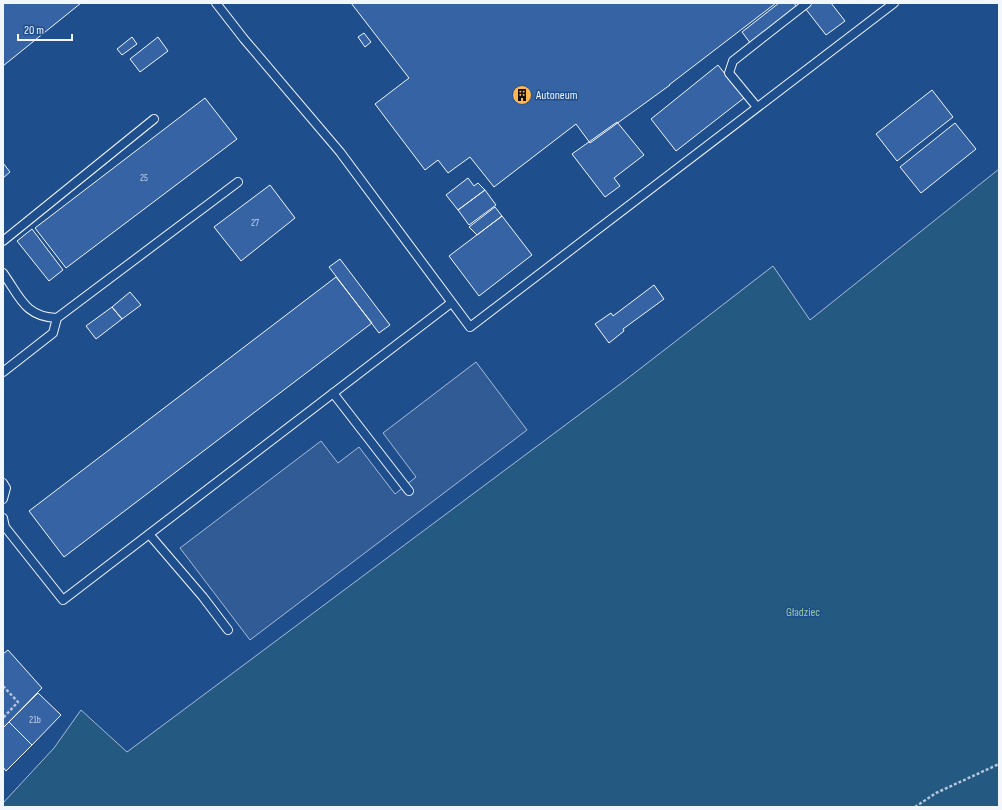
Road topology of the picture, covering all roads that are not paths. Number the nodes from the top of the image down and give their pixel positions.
1 (216, 3) edge
2 (808, 3) edge
3 (894, 3) edge
4 (757, 108) junction
5 (154, 119) dead end
6 (238, 182) dead end
7 (3, 241) edge
8 (3, 273) edge
9 (451, 303) junction
10 (57, 318) junction
11 (3, 372) edge
12 (333, 393) junction
13 (3, 483) edge
14 (409, 491) dead end
15 (3, 499) edge
16 (3, 518) edge
17 (149, 534) junction
18 (228, 630) dead end

1 - 9 lane
2 - 4 lane
3 - 4 lane
4 - 9 lane
5 - 7 lane
6 - 10 lane
8 - 10 lane
9 - 12 lane
10 - 11 lane
12 - 14 lane
12 - 17 lane
13 - 15 lane
16 - 17 lane
17 - 18 lane

